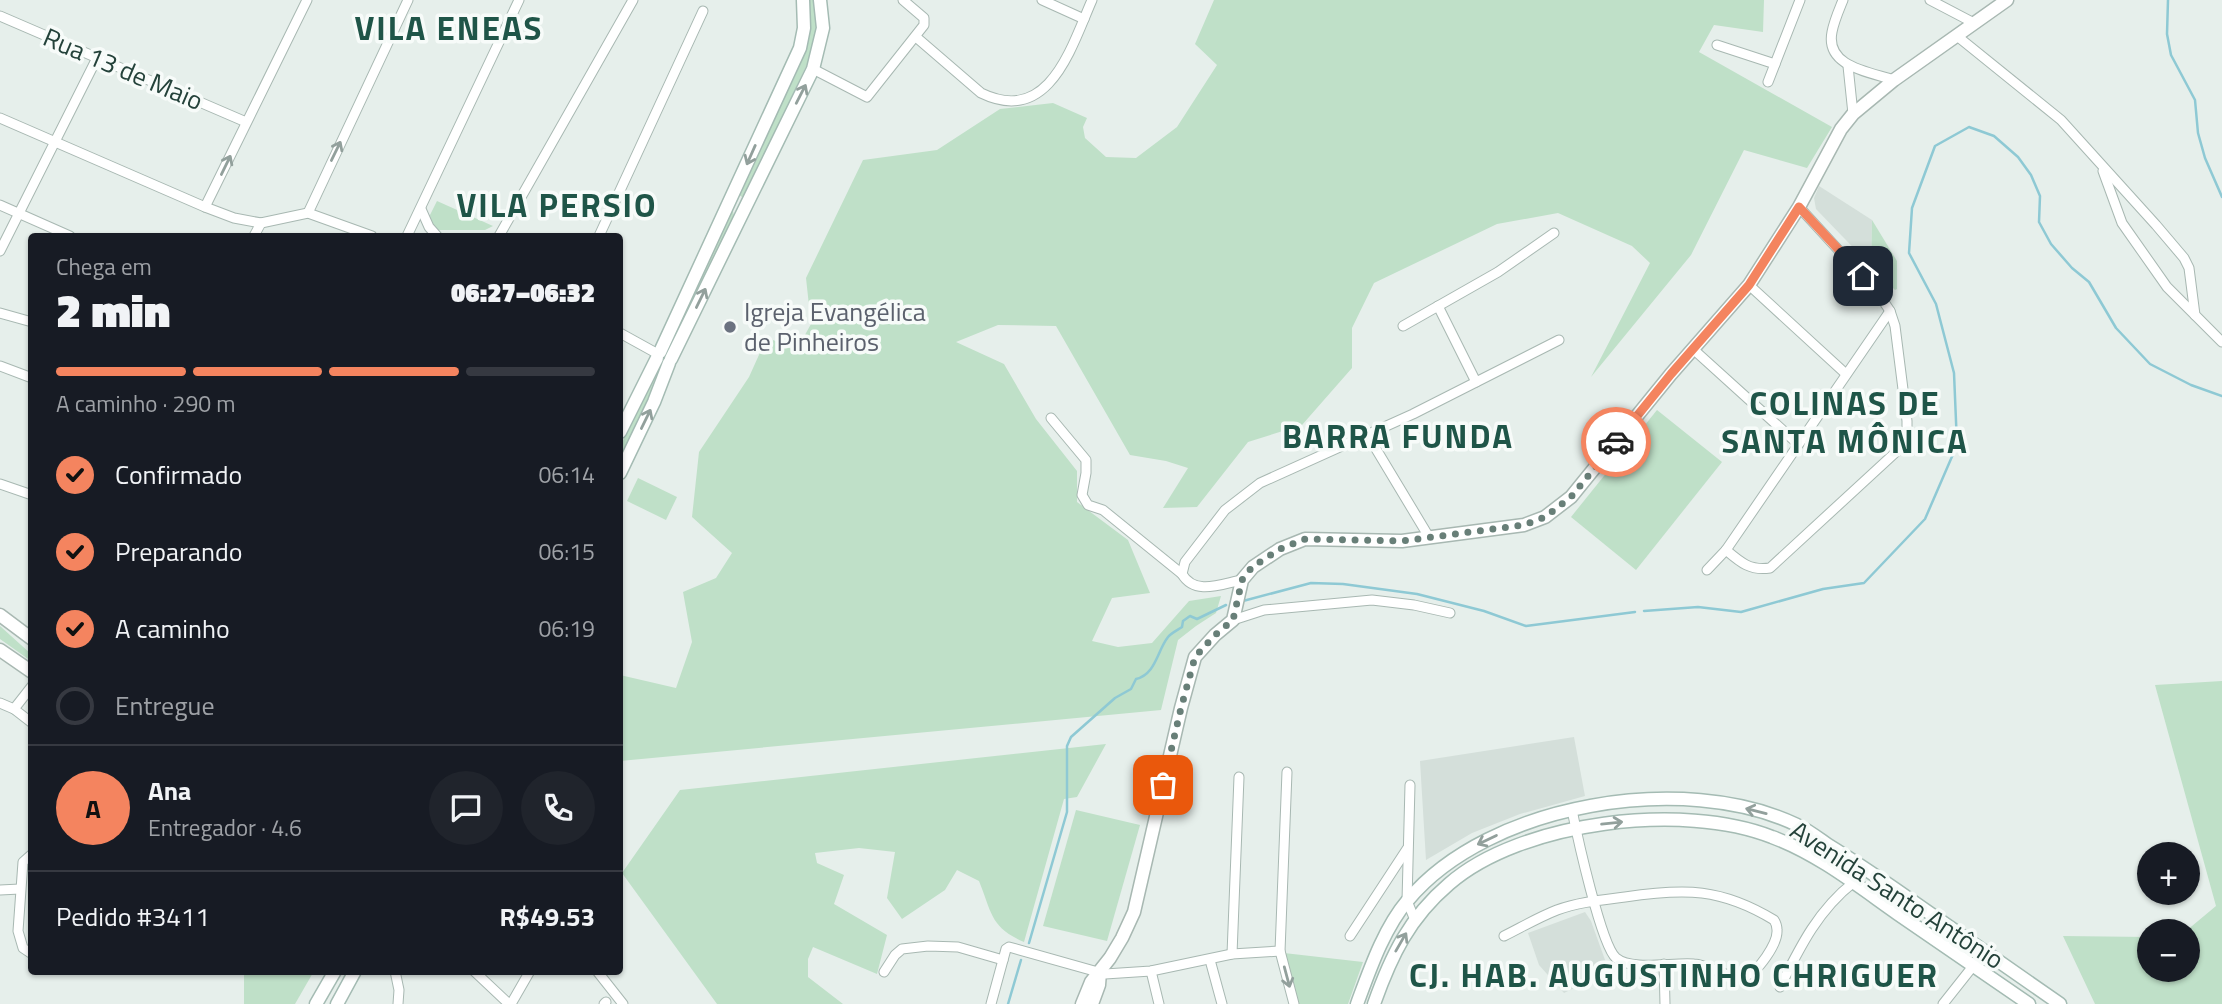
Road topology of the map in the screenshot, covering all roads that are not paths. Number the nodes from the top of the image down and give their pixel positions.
1 (307, 0) edge
2 (408, 0) edge
3 (519, 0) edge
4 (633, 0) edge
5 (803, 0) edge
6 (820, 0) edge
7 (904, 0) edge
8 (1042, 0) edge
9 (1092, 0) edge
10 (1800, 0) edge
11 (1843, 0) edge
12 (1930, 0) edge
13 (2007, 0) edge
14 (703, 11) dead end
15 (0, 16) edge
16 (1084, 19) junction
17 (1974, 23) junction
18 (1957, 36) junction
19 (916, 37) junction
20 (1717, 45) dead end
21 (97, 58) junction
22 (1775, 64) junction
23 (1848, 66) junction
24 (813, 69) junction
25 (1894, 80) junction
26 (1768, 82) dead end
27 (1853, 114) junction
28 (0, 118) edge
29 (246, 122) junction
30 (55, 143) junction
31 (2101, 164) junction
32 (731, 199) junction
33 (0, 205) edge
34 (745, 206) junction
35 (205, 207) junction
36 (1799, 207) junction
37 (421, 209) junction
38 (308, 213) junction
39 (19, 214) junction
40 (261, 223) junction
41 (63, 233) edge
42 (256, 233) edge
43 (364, 233) edge
44 (409, 233) edge
45 (434, 233) edge
46 (501, 233) edge
47 (600, 233) edge
48 (1554, 233) dead end
49 (0, 251) edge
50 (1749, 285) junction
51 (1438, 306) junction
52 (1890, 311) junction
53 (0, 313) edge
54 (2195, 315) junction
55 (28, 321) edge
56 (1403, 326) dead end
57 (623, 335) edge
58 (1559, 340) dead end
59 (2222, 342) edge
60 (1693, 349) junction
61 (663, 357) junction
62 (0, 366) edge
63 (1846, 374) junction
64 (28, 376) edge
65 (1476, 382) junction
66 (1051, 418) dead end
67 (623, 427) edge
68 (1367, 434) junction
69 (1798, 444) junction
70 (623, 467) edge
71 (0, 484) edge
72 (28, 494) edge
73 (1429, 537) junction
74 (1726, 550) junction
75 (1707, 570) dead end
76 (1182, 574) junction
77 (1242, 580) junction
78 (1450, 613) dead end
79 (0, 615) edge
80 (1233, 620) junction
81 (28, 636) edge
82 (0, 650) edge
83 (28, 669) edge
84 (28, 691) edge
85 (0, 702) edge
86 (14, 709) junction
87 (28, 720) edge
88 (1287, 772) dead end
89 (1239, 777) dead end
90 (1410, 785) dead end
91 (1572, 810) junction
92 (1530, 822) junction
93 (1576, 830) junction
94 (1538, 840) junction
95 (1408, 847) junction
96 (28, 858) edge
97 (1854, 882) junction
98 (20, 889) junction
99 (0, 890) edge
100 (1594, 900) junction
101 (1407, 901) junction
102 (1415, 920) junction
103 (1350, 936) dead end
104 (1504, 936) dead end
105 (28, 951) edge
106 (1280, 951) junction
107 (1984, 951) junction
108 (1232, 954) junction
109 (1003, 960) junction
110 (1210, 960) junction
111 (1664, 964) junction
112 (1975, 966) junction
113 (1151, 971) junction
114 (884, 972) dead end
115 (1100, 972) junction
116 (333, 975) edge
117 (353, 975) edge
118 (397, 975) edge
119 (478, 975) edge
120 (528, 975) edge
121 (600, 975) edge
122 (1780, 987) dead end
123 (316, 1004) edge
124 (337, 1004) edge
125 (398, 1004) edge
126 (510, 1004) edge
127 (623, 1004) edge
128 (990, 1004) edge
129 (1082, 1004) edge
130 (1092, 1004) edge
131 (1159, 1004) edge
132 (1222, 1004) edge
133 (1294, 1004) edge
134 (1357, 1004) edge
135 (1374, 1004) edge
136 (1665, 1004) edge
137 (1943, 1004) edge
138 (2029, 1004) edge
139 (2060, 1004) edge

1 - 29 street
38 -> 2 street
3 - 37 street
4 - 46 street
5 -> 32 main road
6 - 24 main road
7 - 19 street
8 - 16 street
9 - 16 street
10 - 22 street
11 - 23 street
12 - 17 street
13 - 17 main road
14 - 47 street
15 - 21 street, Rua 13 de Maio
16 - 19 street
17 - 18 main road
18 - 25 main road
18 - 31 street
19 - 24 street
20 - 22 street
21 - 29 street, Rua 13 de Maio
21 - 30 street
22 - 26 street
23 - 25 street
23 - 27 street
34 -> 24 main road
25 - 27 main road
27 - 36 main road
28 - 30 street
35 -> 29 street
30 - 35 street
30 - 39 street
31 - 54 street
31 - 54 street
32 - 34 main road
32 - 61 main road
33 - 39 street
61 -> 34 main road
35 - 40 street
36 - 50 main road
36 - 52 street
37 - 44 street
37 - 45 street
38 - 40 street
38 - 43 street
39 - 41 street
39 - 49 street
40 - 42 street
48 - 51 street
50 - 60 main road
50 - 63 street
51 - 56 street
51 - 65 street
52 - 63 street
52 - 74 street
53 - 55 street
54 - 59 street
57 - 61 street
58 - 65 street
60 - 69 street
60 - 73 main road
61 - 67 main road
70 -> 61 main road
62 - 64 street
63 - 69 street
65 - 68 street
66 - 76 street
68 - 73 street
68 - 76 street
69 - 74 street
71 - 72 street
73 - 77 main road
74 - 75 street
76 - 77 street
77 - 80 main road
78 - 80 street
79 - 81 main road
80 - 115 main road
82 - 83 main road
84 - 86 street
85 - 86 street
86 - 87 street
88 - 106 street
89 - 108 street
90 - 95 street
91 - 92 main road, Avenida Santo Antônio
91 - 93 street
107 -> 91 main road, Avenida Santo Antônio
92 - 94 main road
92 -> 101 main road, Avenida Santo Antônio
93 - 94 main road, Avenida Santo Antônio
93 -> 97 main road, Avenida Santo Antônio
93 - 100 street
94 - 102 main road, Avenida Santo Antônio
95 - 101 street
95 - 103 street
96 - 98 street
97 - 112 main road, Avenida Santo Antônio
97 - 122 street
98 - 99 street
98 - 105 street
100 - 104 street
100 - 111 street
100 - 111 street
101 - 102 street
101 - 134 main road, Avenida Santo Antônio
135 -> 102 main road, Avenida Santo Antônio
106 - 108 street
106 -> 133 street
107 - 112 street
107 - 139 main road, Avenida Santo Antônio
108 - 110 street
109 - 114 street
109 - 115 street
109 - 128 street
110 - 113 street
110 - 132 street
111 - 136 street
112 - 137 street
112 - 138 main road, Avenida Santo Antônio
113 - 115 street
113 - 131 street
115 - 129 main road
115 - 130 main road
116 - 123 main road
117 - 124 main road
118 - 125 street
119 - 126 street
120 - 126 street
121 - 127 street

